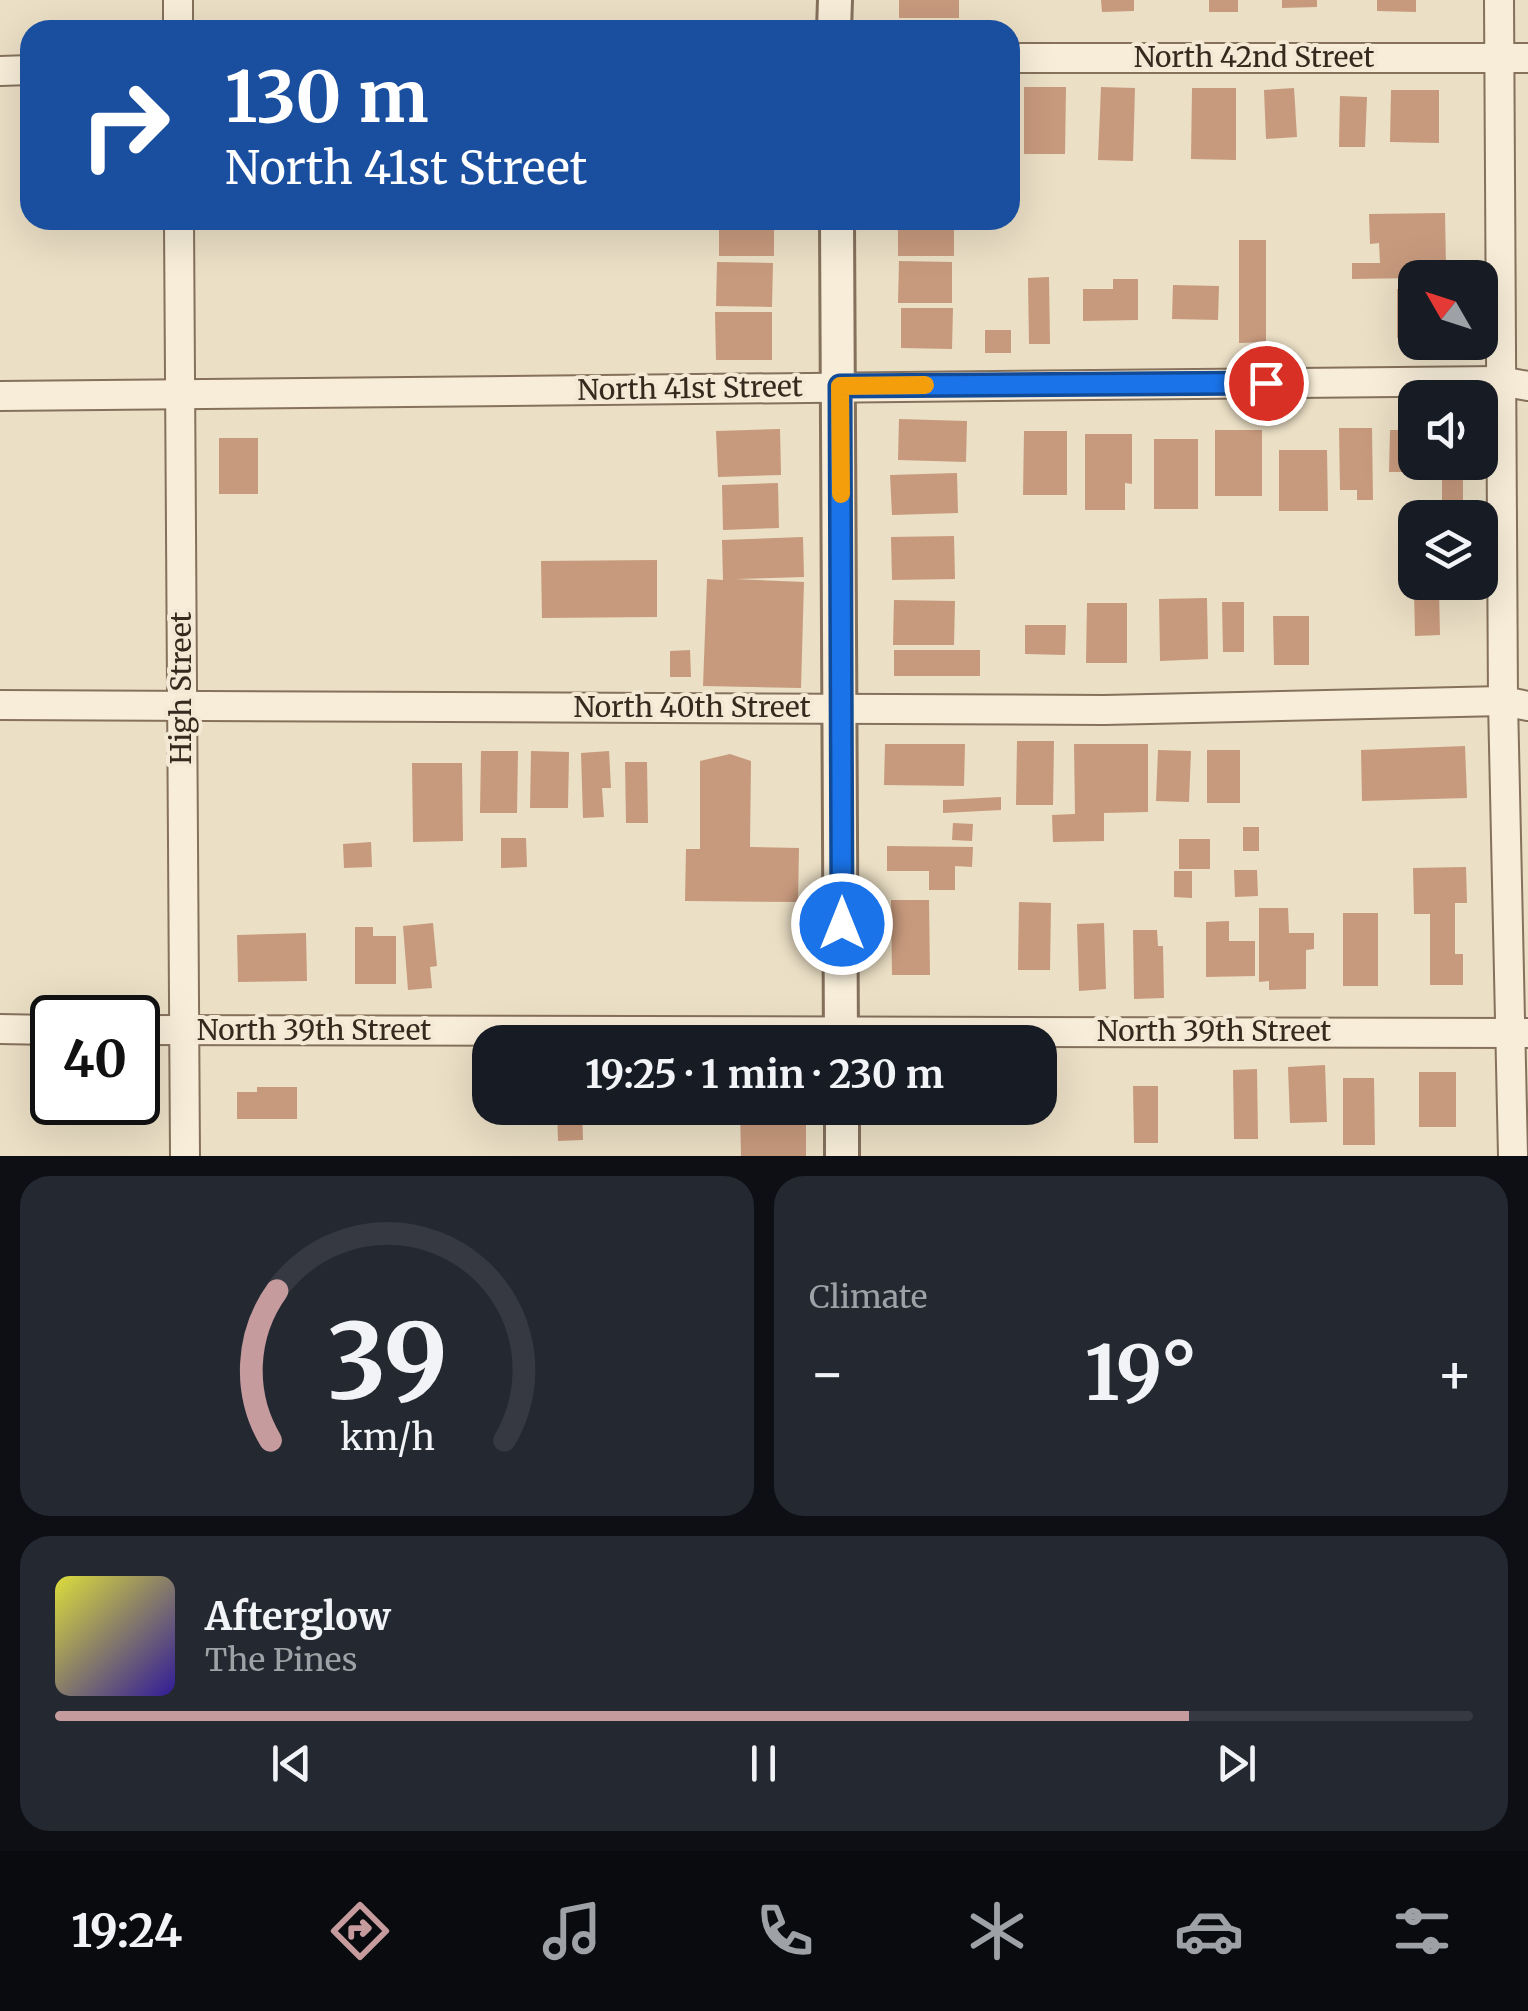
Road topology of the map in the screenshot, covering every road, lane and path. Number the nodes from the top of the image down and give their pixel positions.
1 (1499, 0) edge
2 (1498, 56) junction
3 (1020, 58) edge
4 (1528, 58) edge
5 (178, 230) edge
6 (837, 230) edge
7 (1514, 383) edge
8 (840, 386) junction
9 (0, 396) edge
10 (178, 396) junction
11 (1516, 703) edge
12 (180, 704) junction
13 (0, 705) edge
14 (843, 709) junction
15 (841, 1025) edge
16 (0, 1030) edge
17 (30, 1030) edge
18 (160, 1030) edge
19 (184, 1030) junction
20 (1520, 1032) edge
21 (472, 1033) edge
22 (1057, 1035) edge
23 (842, 1125) edge
24 (185, 1156) edge
25 (842, 1156) edge
26 (1512, 1156) edge

1 - 2 street
2 - 3 street, North 42nd Street
2 - 4 street, North 42nd Street
2 - 7 street
5 - 10 street, High Street
6 - 8 street
7 - 8 street, North 41st Street
7 - 11 street
8 - 10 street, North 41st Street
8 - 14 street
9 - 10 street, North 41st Street
10 - 12 street, High Street
11 - 14 street, North 40th Street
11 - 20 street
12 - 13 street, North 40th Street
12 - 14 street, North 40th Street
12 - 19 street, High Street
14 - 15 street
16 - 17 street
18 - 19 street, North 39th Street
19 - 21 street, North 39th Street
19 - 24 street, High Street
20 - 22 street, North 39th Street
20 - 26 street
23 - 25 street

